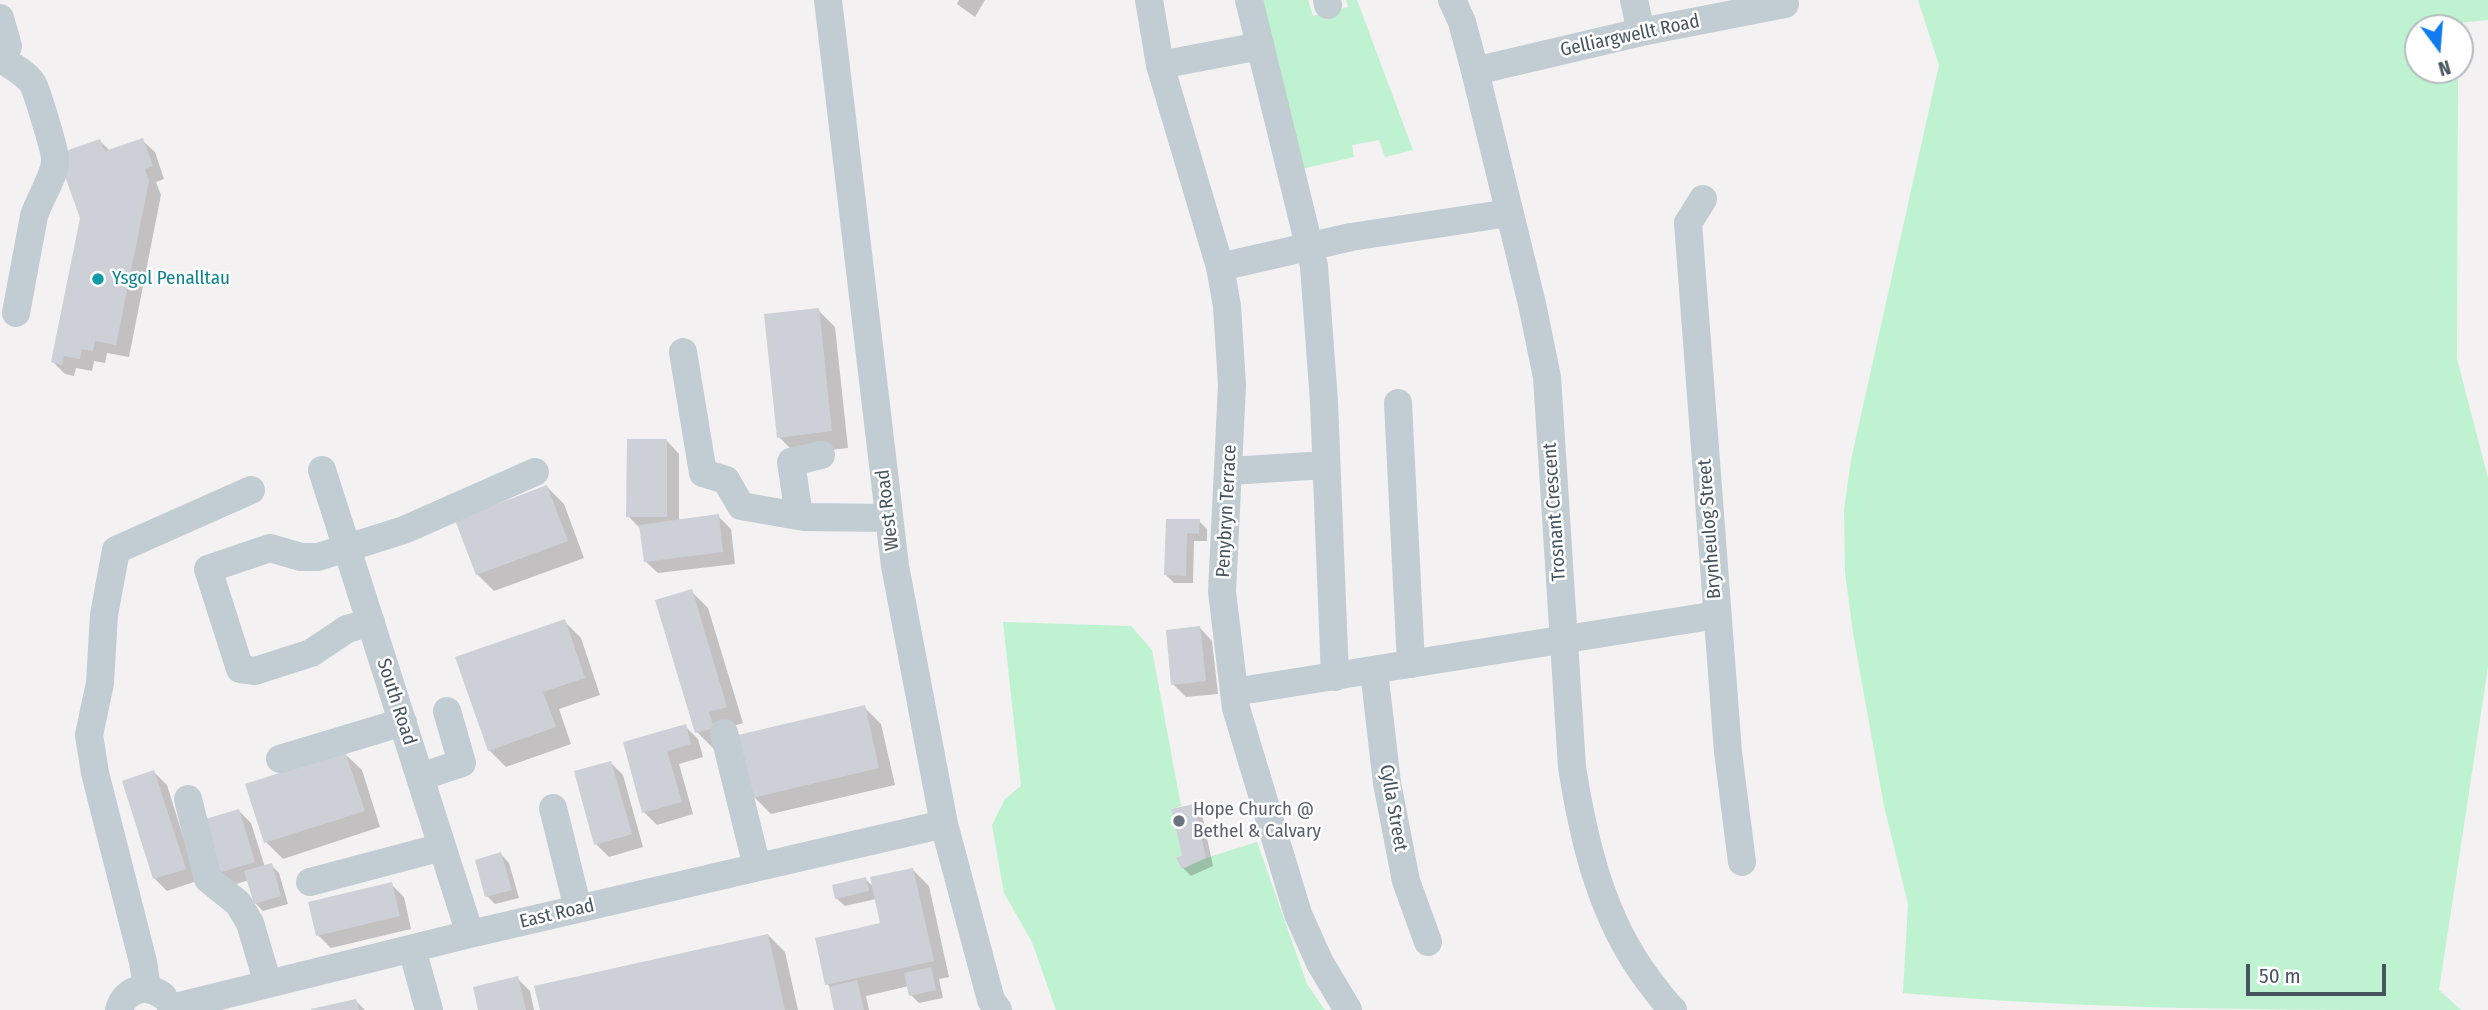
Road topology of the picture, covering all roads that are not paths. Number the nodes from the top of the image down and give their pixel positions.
1 (828, 0) edge
2 (1149, 0) edge
3 (1249, 0) edge
4 (1452, 0) edge
5 (1634, 0) edge
6 (1786, 4) dead end
7 (0, 18) edge
8 (1641, 32) junction
9 (1259, 46) junction
10 (1, 61) edge
11 (1160, 65) junction
12 (1475, 71) junction
13 (1703, 199) dead end
14 (1509, 214) junction
15 (1309, 246) junction
16 (1220, 267) junction
17 (16, 313) dead end
18 (683, 352) dead end
19 (1398, 403) dead end
20 (821, 455) dead end
21 (1325, 465) junction
22 (322, 470) dead end
23 (1230, 471) junction
24 (535, 472) dead end
25 (251, 490) dead end
26 (799, 516) junction
27 (889, 518) junction
28 (347, 547) junction
29 (1717, 615) junction
30 (371, 622) junction
31 (1564, 639) junction
32 (1412, 664) junction
33 (1374, 671) junction
34 (1335, 677) junction
35 (1234, 692) junction
36 (447, 711) dead end
37 (403, 722) junction
38 (724, 733) dead end
39 (280, 759) dead end
40 (420, 777) junction
41 (188, 799) dead end
42 (553, 808) dead end
43 (944, 824) junction
44 (442, 847) junction
45 (1742, 862) dead end
46 (757, 867) junction
47 (310, 882) dead end
48 (578, 909) junction
49 (470, 934) junction
50 (1428, 942) dead end
51 (412, 949) junction
52 (268, 984) junction
53 (146, 988) junction
54 (171, 1009) edge
55 (119, 1010) edge
56 (429, 1010) edge
57 (998, 1010) edge
58 (1348, 1010) edge
59 (1673, 1010) edge

1 - 27 street, West Road
2 - 11 street, Penybryn Terrace
3 - 9 street
4 - 12 street, Trosnant Crescent
5 - 8 street
6 - 8 street, Gelliargwellt Road
7 - 10 street
8 - 12 street, Gelliargwellt Road
9 - 11 street
9 - 15 street
10 - 17 street
11 - 16 street, Penybryn Terrace
12 - 14 street, Trosnant Crescent
13 - 29 street, Brynheulog Street
14 - 15 street
14 - 31 street, Trosnant Crescent
15 - 16 street
15 - 21 street
16 - 23 street, Penybryn Terrace
18 - 26 street
19 - 32 street
20 - 26 street
21 - 23 street
21 - 34 street
22 - 28 street, South Road
23 - 35 street, Penybryn Terrace
24 - 28 street
25 - 53 street
26 - 27 street
27 - 43 street, West Road
28 - 30 street, South Road
28 - 30 street
29 - 31 street
29 - 45 street, Brynheulog Street
30 - 37 street, South Road
31 - 32 street
31 - 59 street, Trosnant Crescent
32 - 33 street
33 - 34 street
33 - 50 street, Cylla Street
34 - 35 street
35 - 58 street, Penybryn Terrace
36 - 40 street
37 - 39 street
37 - 40 street, South Road
38 - 46 street
40 - 44 street, South Road
41 - 52 street
42 - 48 street
43 - 46 street, East Road
43 - 57 street, West Road
44 - 47 street
44 - 49 street, South Road
46 - 48 street, East Road
48 - 49 street, East Road
49 - 51 street, East Road
51 - 52 street, East Road
51 - 56 street
52 - 54 street, East Road
53 - 54 street, East Road
53 - 55 street

